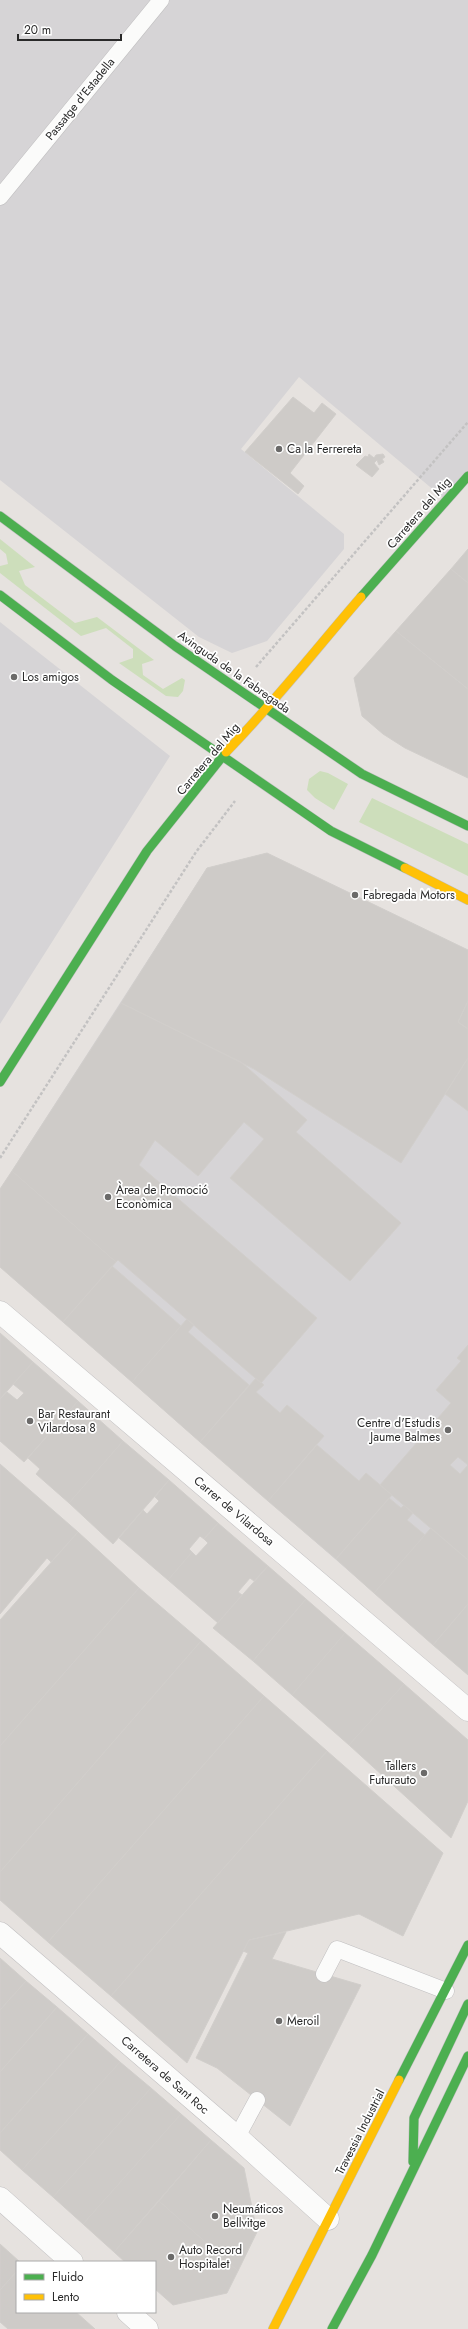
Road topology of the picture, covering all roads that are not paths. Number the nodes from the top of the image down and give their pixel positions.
1 (161, 0) edge
2 (0, 197) edge
3 (468, 476) edge
4 (0, 516) edge
5 (0, 595) edge
6 (268, 710) junction
7 (223, 756) junction
8 (468, 826) edge
9 (468, 900) edge
10 (0, 1082) edge
11 (0, 1312) edge
12 (468, 1710) edge
13 (0, 1933) edge
14 (468, 1945) edge
15 (324, 1974) dead end
16 (457, 1995) edge
17 (468, 2004) edge
18 (468, 2056) edge
19 (257, 2100) dead end
20 (237, 2138) junction
21 (413, 2168) junction
22 (0, 2198) edge
23 (328, 2219) junction
24 (71, 2261) edge
25 (129, 2313) edge
26 (147, 2329) edge
27 (273, 2329) edge
28 (332, 2329) edge

1 - 2 lane, Passatge d'Estadella
3 - 6 street, Carretera del Mig
4 - 6 street, Avinguda de la Fabregada
5 - 7 street
6 - 7 street, Carretera del Mig
6 - 8 street, Avinguda de la Fabregada
7 - 9 street
7 - 10 street, Carretera del Mig
11 - 12 street, Carrer de Vilardosa
13 - 20 street, Carretera de Sant Roc
14 - 16 street, Travessia Industrial
15 - 16 lane
16 - 23 street, Travessia Industrial
17 - 21 street
18 - 21 street
19 - 20 lane
20 - 23 street, Carretera de Sant Roc
21 - 28 street
22 - 24 street
23 - 27 street, Travessia Industrial
25 - 26 street

